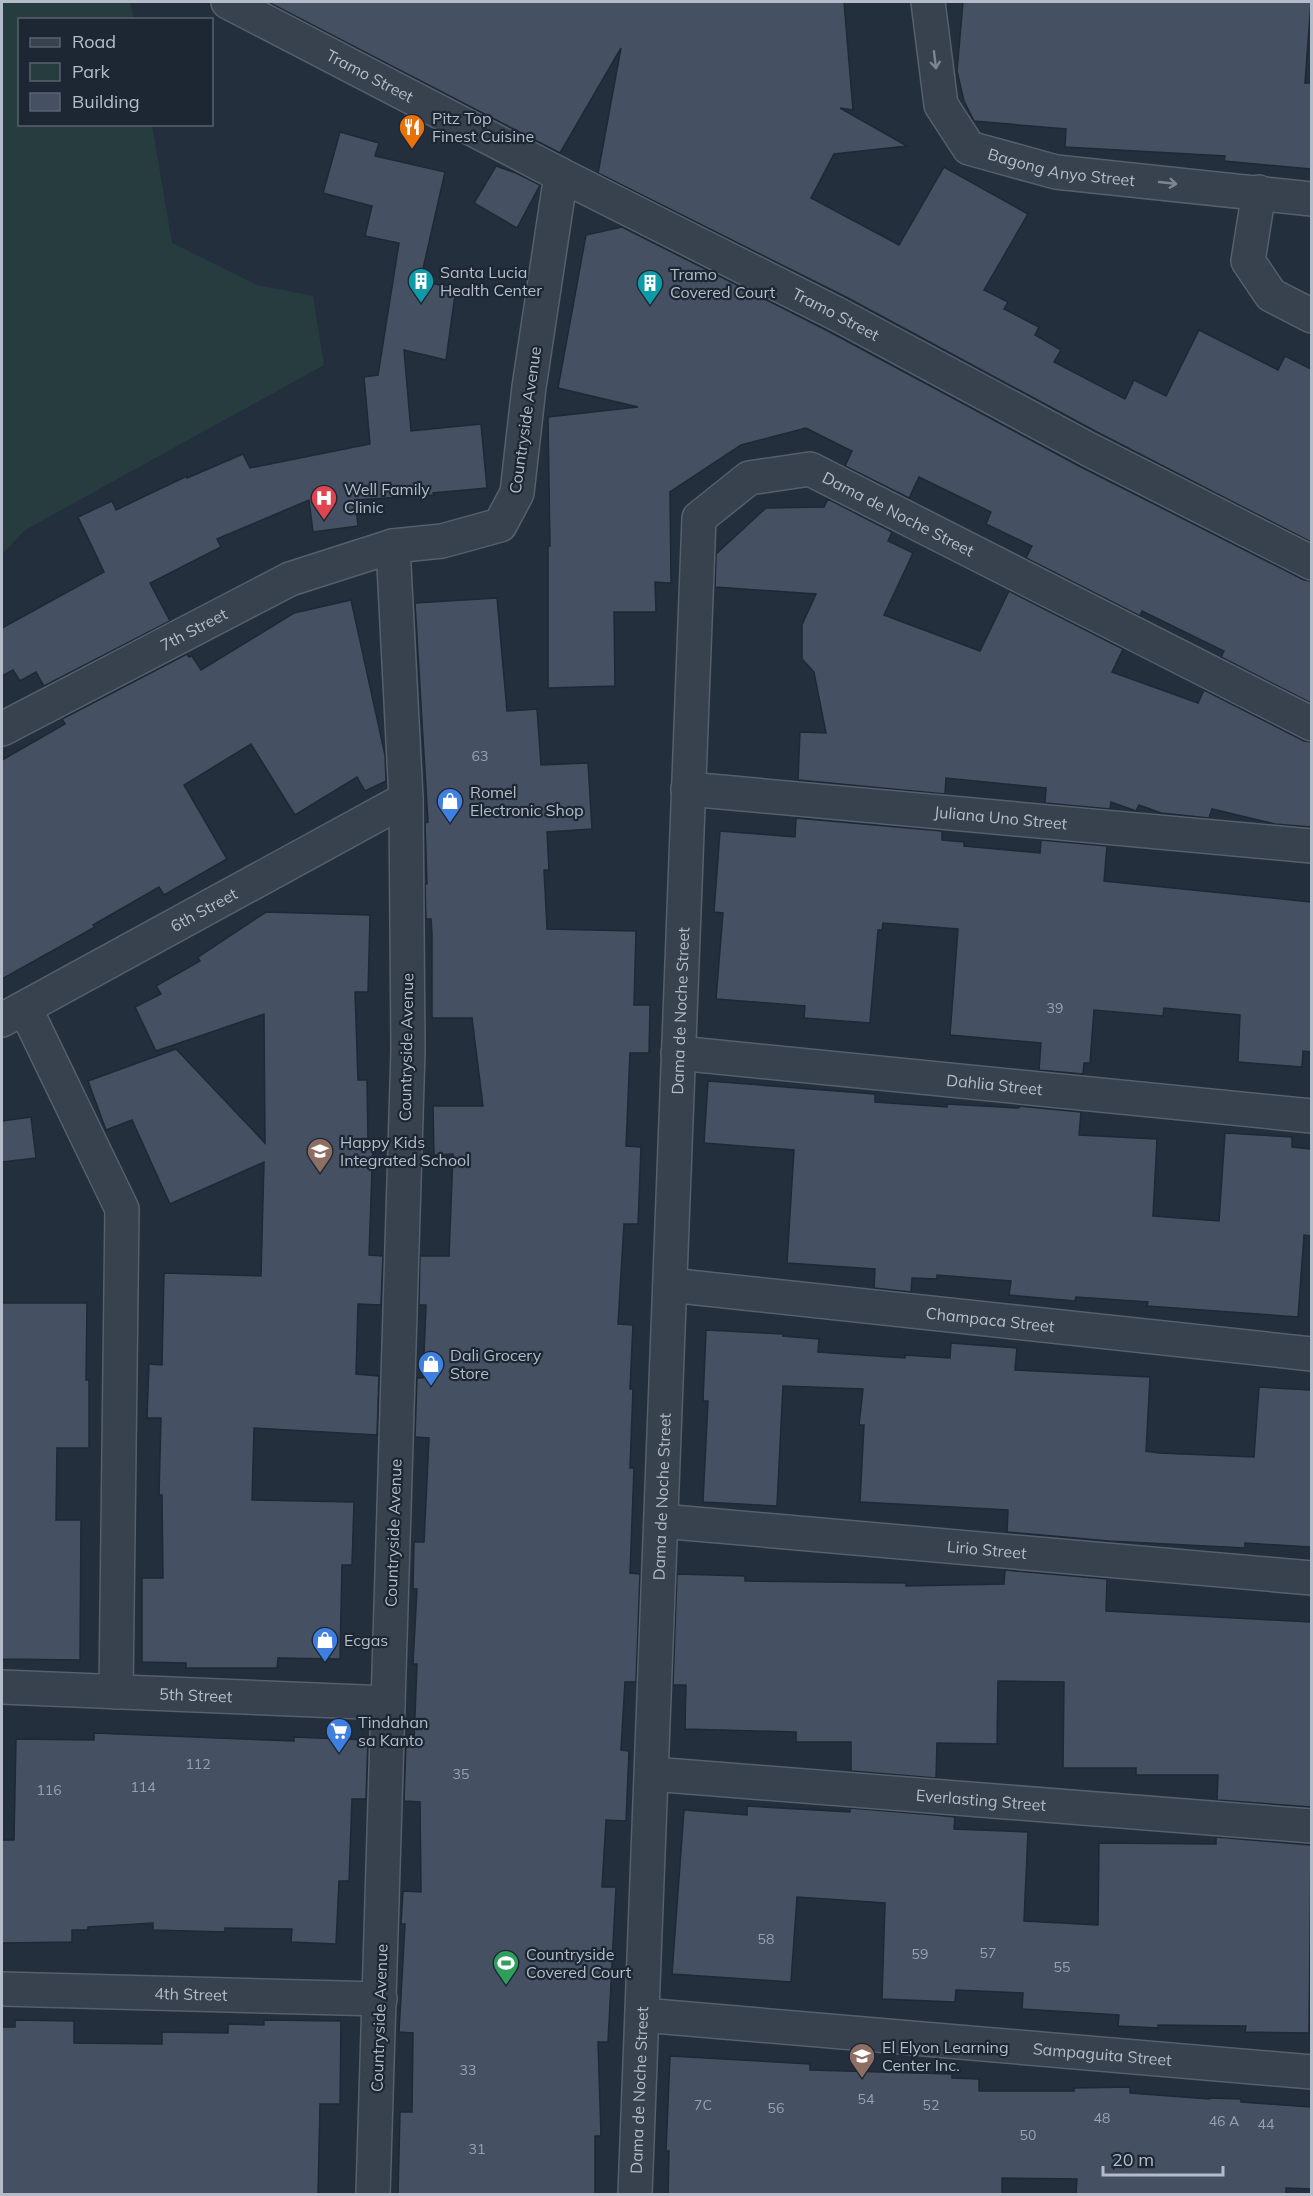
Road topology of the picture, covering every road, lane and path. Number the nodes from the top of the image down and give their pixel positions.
1 (228, 2) edge
2 (928, 2) edge
3 (561, 175) junction
4 (1259, 192) junction
5 (1311, 199) edge
6 (1311, 316) edge
7 (393, 546) junction
8 (1311, 563) edge
9 (1311, 724) edge
10 (2, 729) edge
11 (688, 789) junction
12 (406, 800) junction
13 (1311, 846) edge
14 (13, 1014) edge
15 (678, 1053) junction
16 (1311, 1116) edge
17 (670, 1285) junction
18 (1311, 1354) edge
19 (661, 1521) junction
20 (1311, 1578) edge
21 (2, 1687) edge
22 (116, 1692) junction
23 (388, 1702) junction
24 (652, 1774) junction
25 (1311, 1826) edge
26 (2, 1989) edge
27 (380, 1999) junction
28 (642, 2015) junction
29 (1311, 2072) edge
30 (373, 2194) edge
31 (635, 2194) edge

1 - 3 street, Tramo Street
2 -> 4 street, Bagong Anyo Street
3 - 7 street, Countryside Avenue
3 - 8 street, Tramo Street
4 - 5 street, Bagong Anyo Street
4 - 6 street
7 - 10 street, 7th Street
7 - 12 street, Countryside Avenue
9 - 11 street, Dama de Noche Street
11 - 13 street, Juliana Uno Street
11 - 15 street, Dama de Noche Street
12 - 14 street, 6th Street
12 - 23 street, Countryside Avenue
14 - 22 street
15 - 16 street, Dahlia Street
15 - 17 street, Dama de Noche Street
17 - 18 street, Champaca Street
17 - 19 street, Dama de Noche Street
19 - 20 street, Lirio Street
19 - 24 street, Dama de Noche Street
21 - 22 street, 5th Street
22 - 23 street, 5th Street
23 - 27 street, Countryside Avenue
24 - 25 street, Everlasting Street
24 - 28 street, Dama de Noche Street
26 - 27 street, 4th Street
27 - 30 street, Countryside Avenue
28 - 29 street, Sampaguita Street
28 - 31 street, Dama de Noche Street

